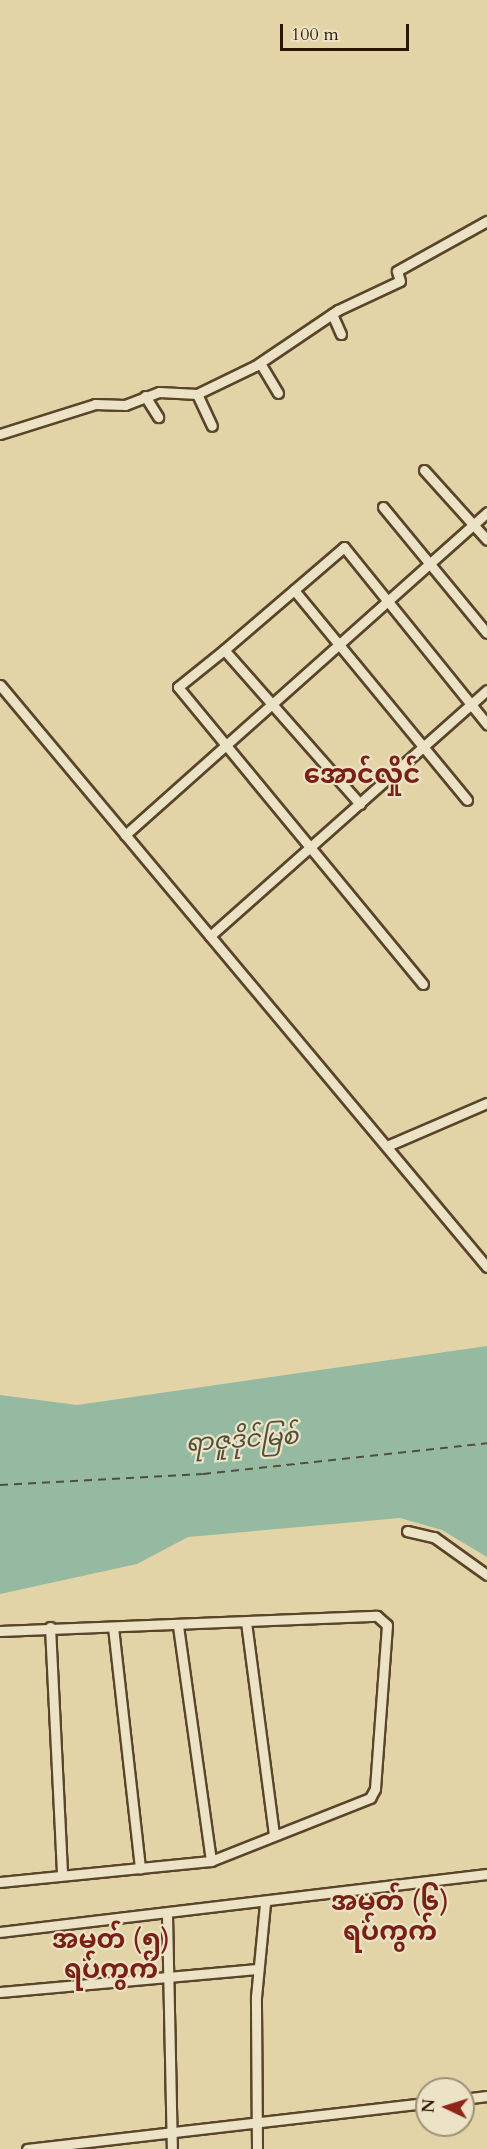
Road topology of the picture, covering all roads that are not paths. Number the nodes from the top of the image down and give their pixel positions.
1 (487, 222) edge
2 (332, 314) junction
3 (341, 334) dead end
4 (260, 363) junction
5 (278, 393) dead end
6 (197, 394) junction
7 (146, 396) junction
8 (95, 404) junction
9 (96, 416) dead end
10 (158, 417) dead end
11 (212, 426) dead end
12 (0, 434) edge
13 (424, 470) dead end
14 (383, 507) dead end
15 (487, 512) edge
16 (474, 524) junction
17 (487, 540) edge
18 (430, 564) junction
19 (294, 590) junction
20 (389, 602) junction
21 (487, 633) edge
22 (339, 647) junction
23 (224, 650) junction
24 (0, 685) edge
25 (487, 690) edge
26 (471, 704) junction
27 (274, 708) junction
28 (487, 724) edge
29 (422, 746) junction
30 (228, 748) junction
31 (467, 800) dead end
32 (360, 804) junction
33 (125, 835) junction
34 (307, 849) junction
35 (210, 936) junction
36 (423, 984) dead end
37 (487, 1103) edge
38 (387, 1146) junction
39 (487, 1267) edge
40 (406, 1531) dead end
41 (487, 1575) edge
42 (246, 1622) junction
43 (178, 1626) junction
44 (112, 1627) junction
45 (50, 1628) junction
46 (0, 1631) edge
47 (274, 1834) junction
48 (211, 1861) junction
49 (140, 1868) junction
50 (62, 1874) junction
51 (487, 1874) edge
52 (0, 1882) edge
53 (265, 1904) junction
54 (167, 1915) junction
55 (0, 1932) edge
56 (258, 1970) junction
57 (169, 1978) junction
58 (0, 1992) edge
59 (415, 2104) edge
60 (256, 2121) junction
61 (170, 2133) junction
62 (81, 2146) edge
63 (27, 2149) edge
64 (172, 2149) edge
65 (257, 2149) edge

1 - 2 street
2 - 3 street
2 - 4 street
4 - 5 street
4 - 6 street
6 - 7 street
6 - 11 street
7 - 8 street
7 - 10 street
8 - 9 street
8 - 12 street
13 - 16 street
14 - 18 street
15 - 16 street
16 - 17 street
16 - 18 street
18 - 20 street
18 - 21 street
19 - 20 street
19 - 22 street
19 - 23 street
20 - 22 street
20 - 26 street
22 - 27 street
22 - 29 street
23 - 27 street
23 - 30 street
24 - 33 street
25 - 26 street
26 - 28 street
26 - 29 street
27 - 30 street
27 - 32 street
29 - 31 street
29 - 32 street
30 - 33 street
30 - 34 street
32 - 34 street
33 - 35 street
34 - 35 street
34 - 36 street
35 - 38 street
37 - 38 street
38 - 39 street
40 - 41 street
42 - 43 street
42 - 47 street
42 - 47 street
43 - 44 street
43 - 48 street
44 - 45 street
44 - 49 street
45 - 46 street
45 - 50 street
47 - 48 street
48 - 49 street
49 - 50 street
50 - 52 street
51 - 53 street
53 - 54 street
53 - 56 street
54 - 55 street
54 - 57 street
56 - 57 street
56 - 60 street
57 - 58 street
57 - 61 street
59 - 60 street
60 - 61 street
60 - 65 street
61 - 62 street
61 - 64 street
62 - 63 street

